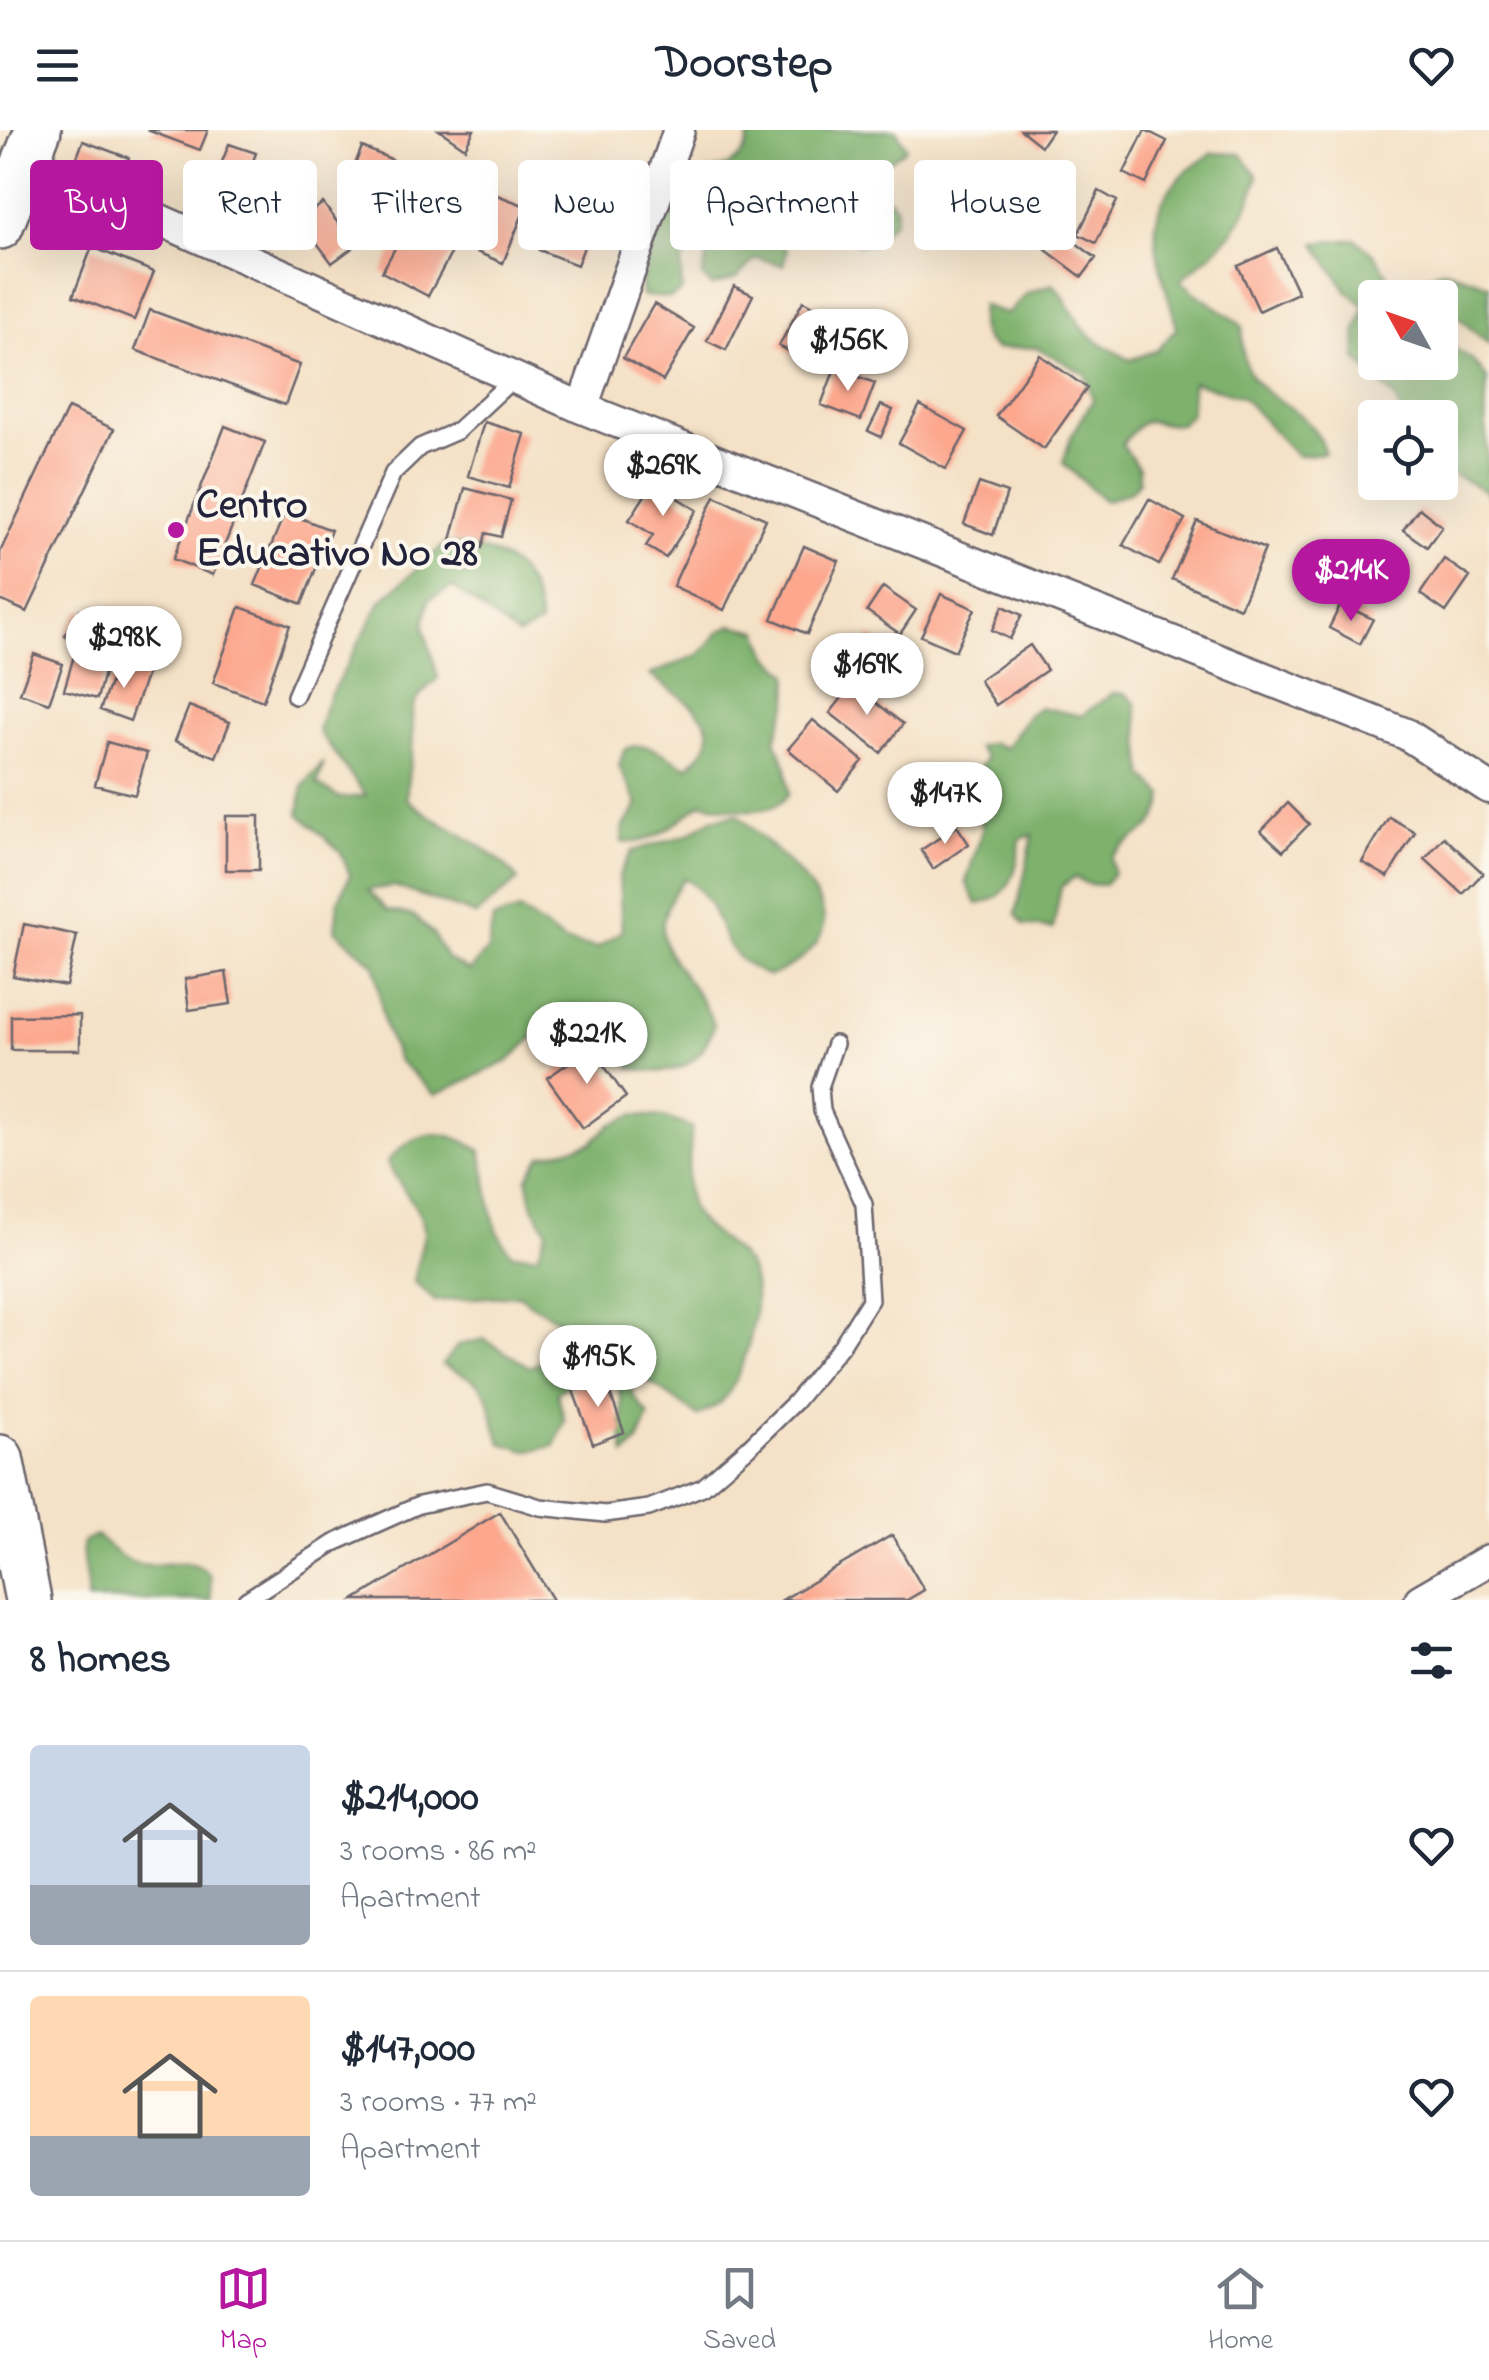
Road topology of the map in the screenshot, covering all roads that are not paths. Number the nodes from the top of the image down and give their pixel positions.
1 (679, 130) edge
2 (15, 178) edge
3 (514, 378) junction
4 (582, 408) junction
5 (295, 696) dead end
6 (1489, 788) edge
7 (836, 1044) dead end
8 (0, 1458) edge
9 (1489, 1560) edge
10 (16, 1573) edge
11 (246, 1600) edge
12 (1420, 1600) edge

1 - 4 street
2 - 3 street
3 - 4 street
3 - 5 lane
4 - 6 street
7 - 11 lane
8 - 10 main road
9 - 12 street

